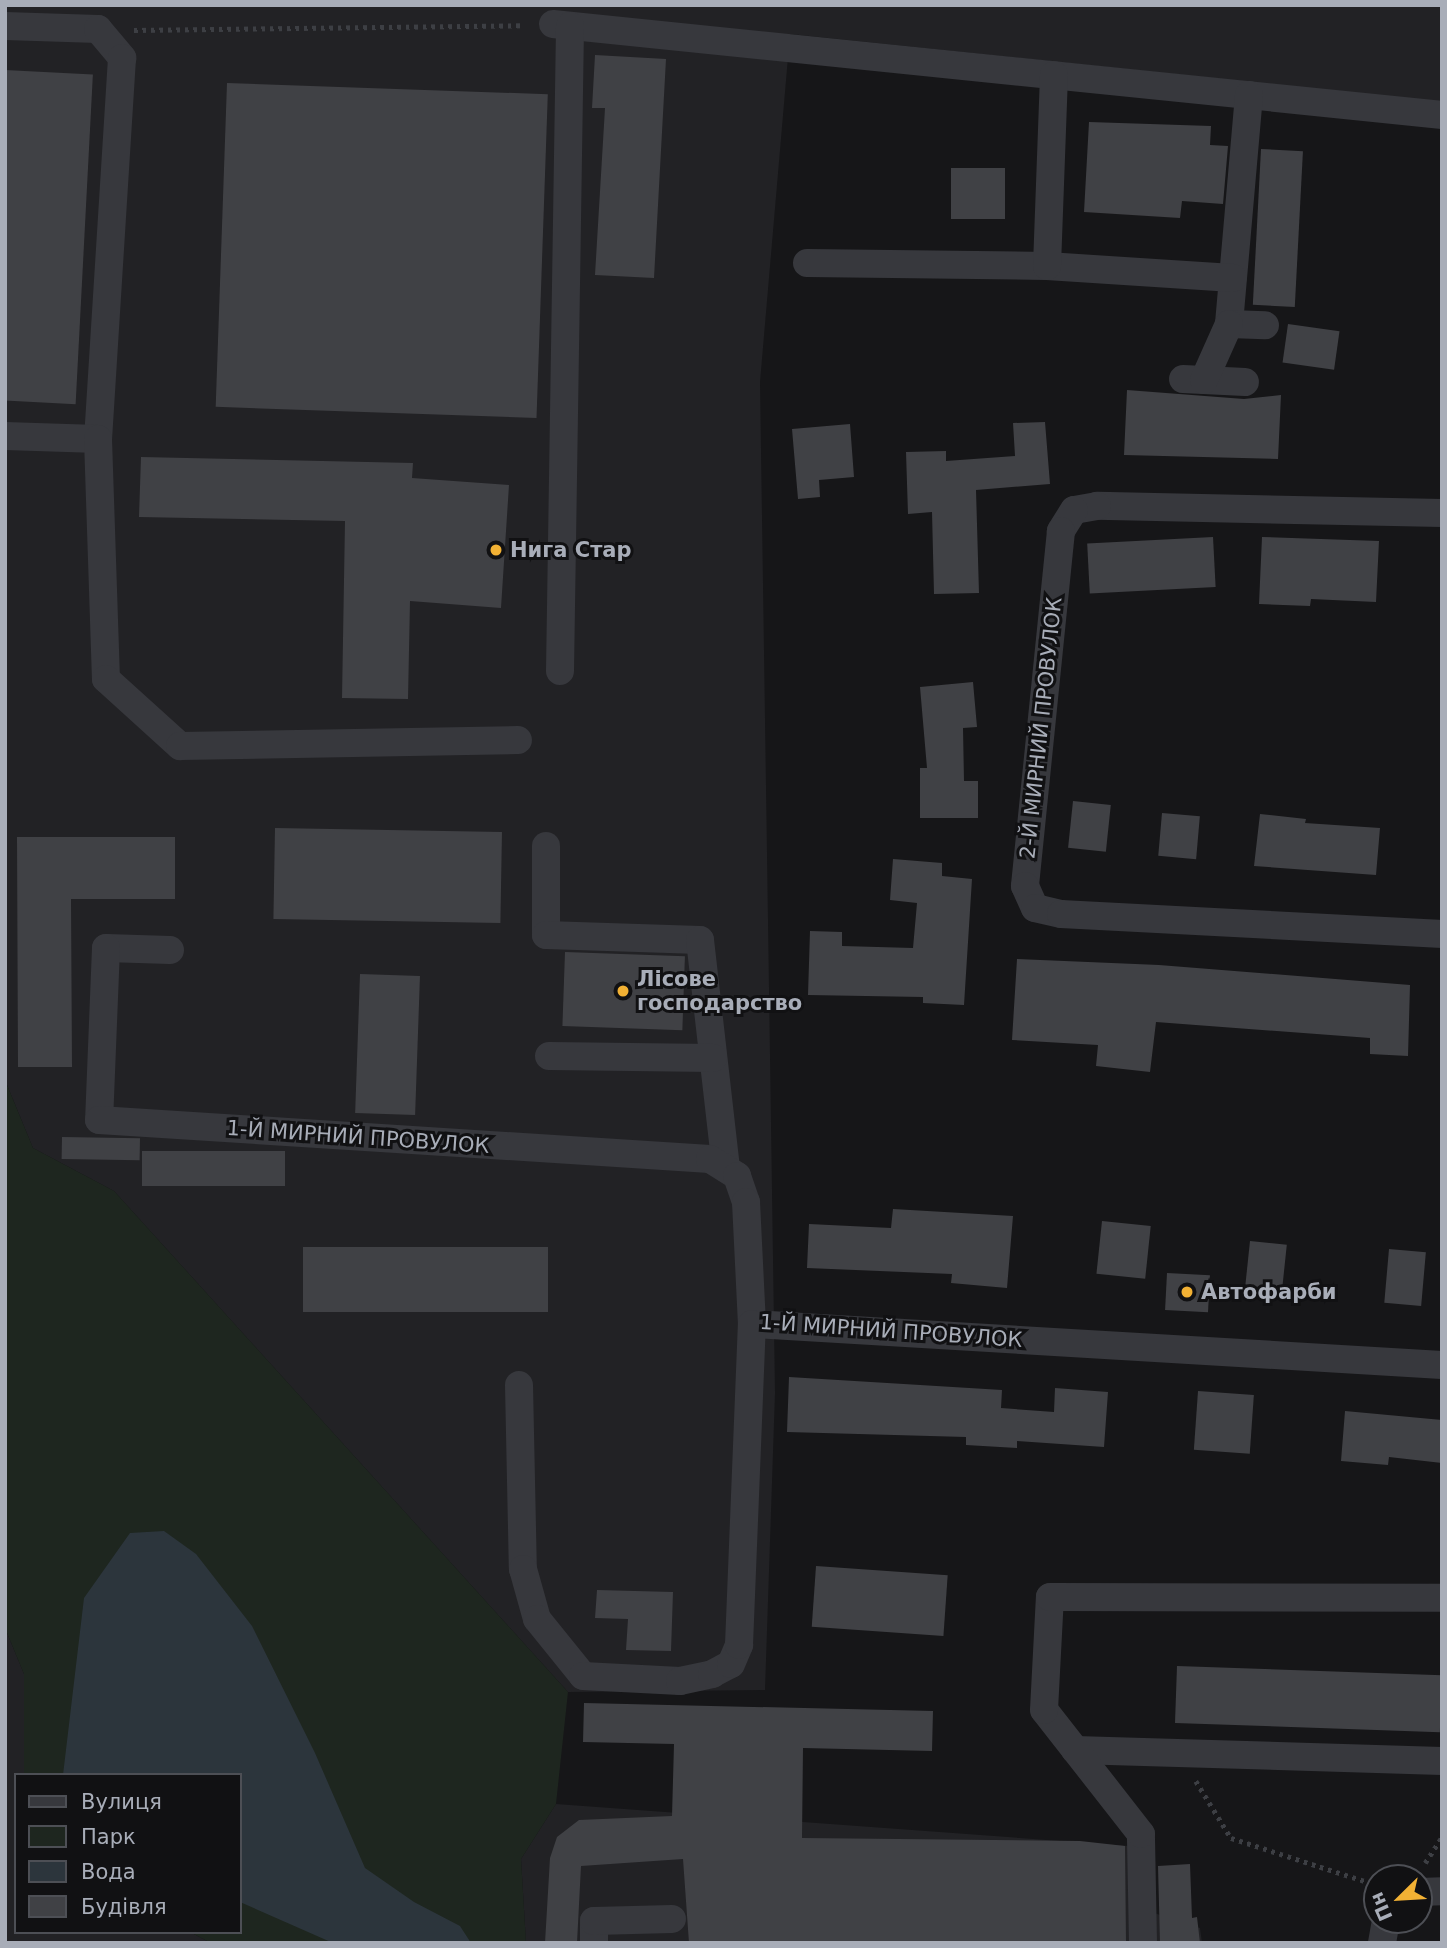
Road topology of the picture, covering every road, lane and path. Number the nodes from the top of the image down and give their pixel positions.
1 (561, 25) junction
2 (5, 26) edge
3 (98, 29) junction
4 (1054, 75) junction
5 (1249, 95) junction
6 (1442, 115) edge
7 (807, 263) dead end
8 (1047, 266) junction
9 (1233, 278) junction
10 (1229, 324) junction
11 (1265, 325) dead end
12 (1245, 382) dead end
13 (5, 436) edge
14 (99, 439) junction
15 (1442, 513) edge
16 (560, 671) dead end
17 (517, 740) dead end
18 (546, 846) dead end
19 (1442, 934) edge
20 (170, 950) dead end
21 (549, 1056) dead end
22 (713, 1058) junction
23 (726, 1169) junction
24 (752, 1324) junction
25 (1442, 1365) edge
26 (519, 1385) dead end
27 (1442, 1598) edge
28 (1076, 1749) junction
29 (1179, 1753) junction
30 (1442, 1761) edge
31 (1442, 1837) edge
32 (1429, 1864) edge
33 (1363, 1880) edge
34 (672, 1919) dead end
35 (594, 1943) edge
36 (1143, 1943) edge

1 - 3 path
1 - 4 street
1 - 16 street
2 - 3 street
3 - 14 street
4 - 5 street
4 - 8 street
5 - 6 street
5 - 9 street
7 - 8 street
8 - 9 street
9 - 10 street
10 - 11 street
10 - 12 street
13 - 14 street
14 - 17 street
15 - 19 street, 2-Й МИРНИЙ ПРОВУЛОК
18 - 22 street
20 - 23 street, 1-Й МИРНИЙ ПРОВУЛОК
21 - 22 street
22 - 23 street
23 - 24 street, 1-Й МИРНИЙ ПРОВУЛОК
24 - 25 street, 1-Й МИРНИЙ ПРОВУЛОК
24 - 26 street
27 - 28 street
28 - 29 street
28 - 36 street
29 - 30 street
29 - 33 path
31 - 32 path
34 - 35 street

